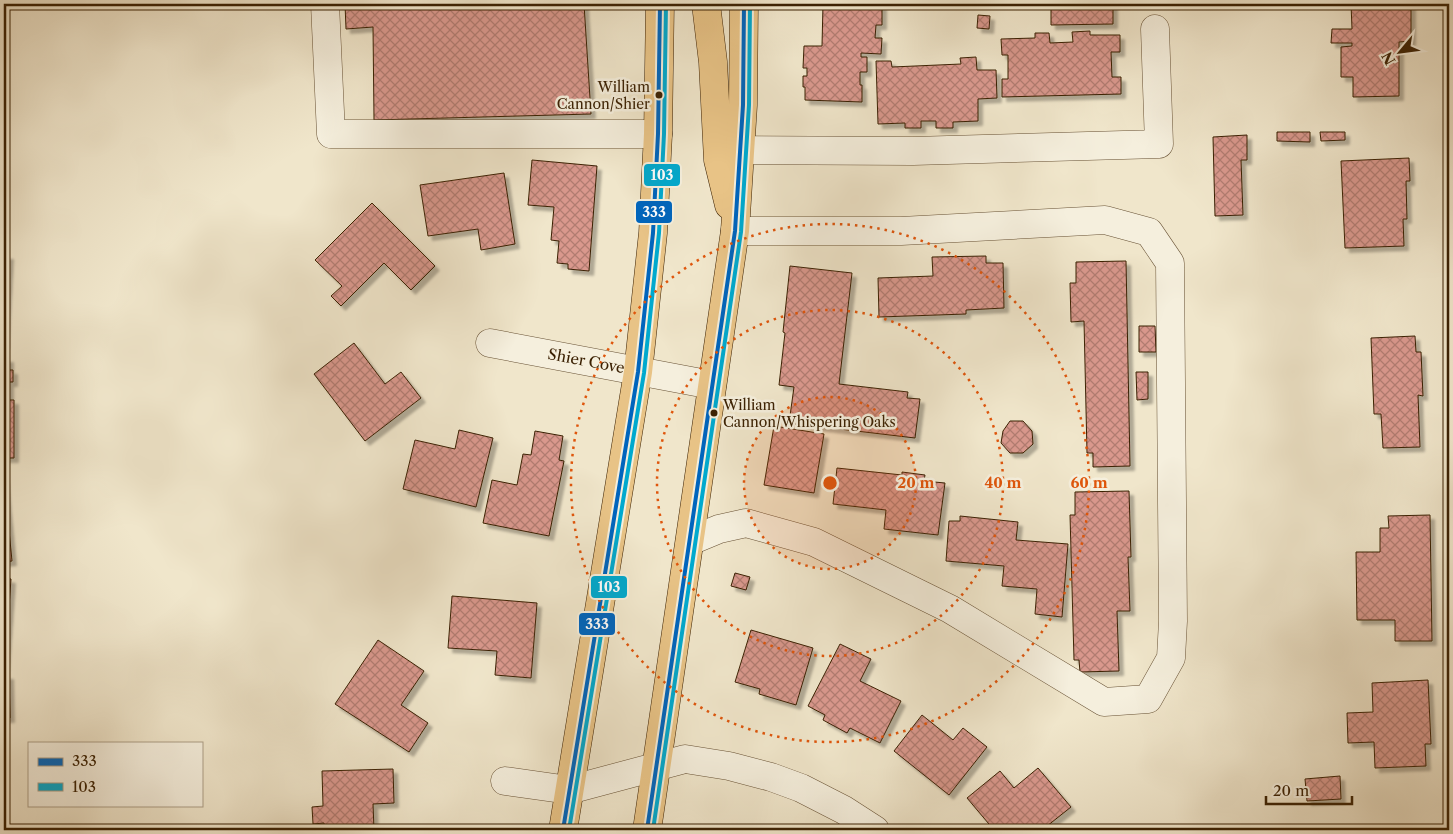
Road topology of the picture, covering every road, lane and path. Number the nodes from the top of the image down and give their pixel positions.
1 (325, 4) edge
2 (660, 4) edge
3 (706, 4) edge
4 (744, 4) edge
5 (1155, 29) dead end
6 (658, 134) junction
7 (729, 150) junction
8 (735, 231) junction
9 (490, 343) dead end
10 (638, 372) junction
11 (712, 385) junction
12 (690, 541) junction
13 (657, 766) junction
14 (505, 781) dead end
15 (569, 790) junction
16 (563, 830) edge
17 (647, 830) edge
18 (875, 830) edge

1 - 6 street
2 - 6 main road
3 - 7 main road
4 - 7 main road
5 - 7 street
6 - 10 main road
7 - 8 main road
8 - 11 main road
8 - 12 street
9 - 10 street, Shier Cove
10 - 11 street, Shier Cove
10 - 15 main road
11 - 12 main road
12 - 13 main road
13 - 15 street
13 - 17 main road
13 - 18 street
14 - 15 street
15 - 16 main road

